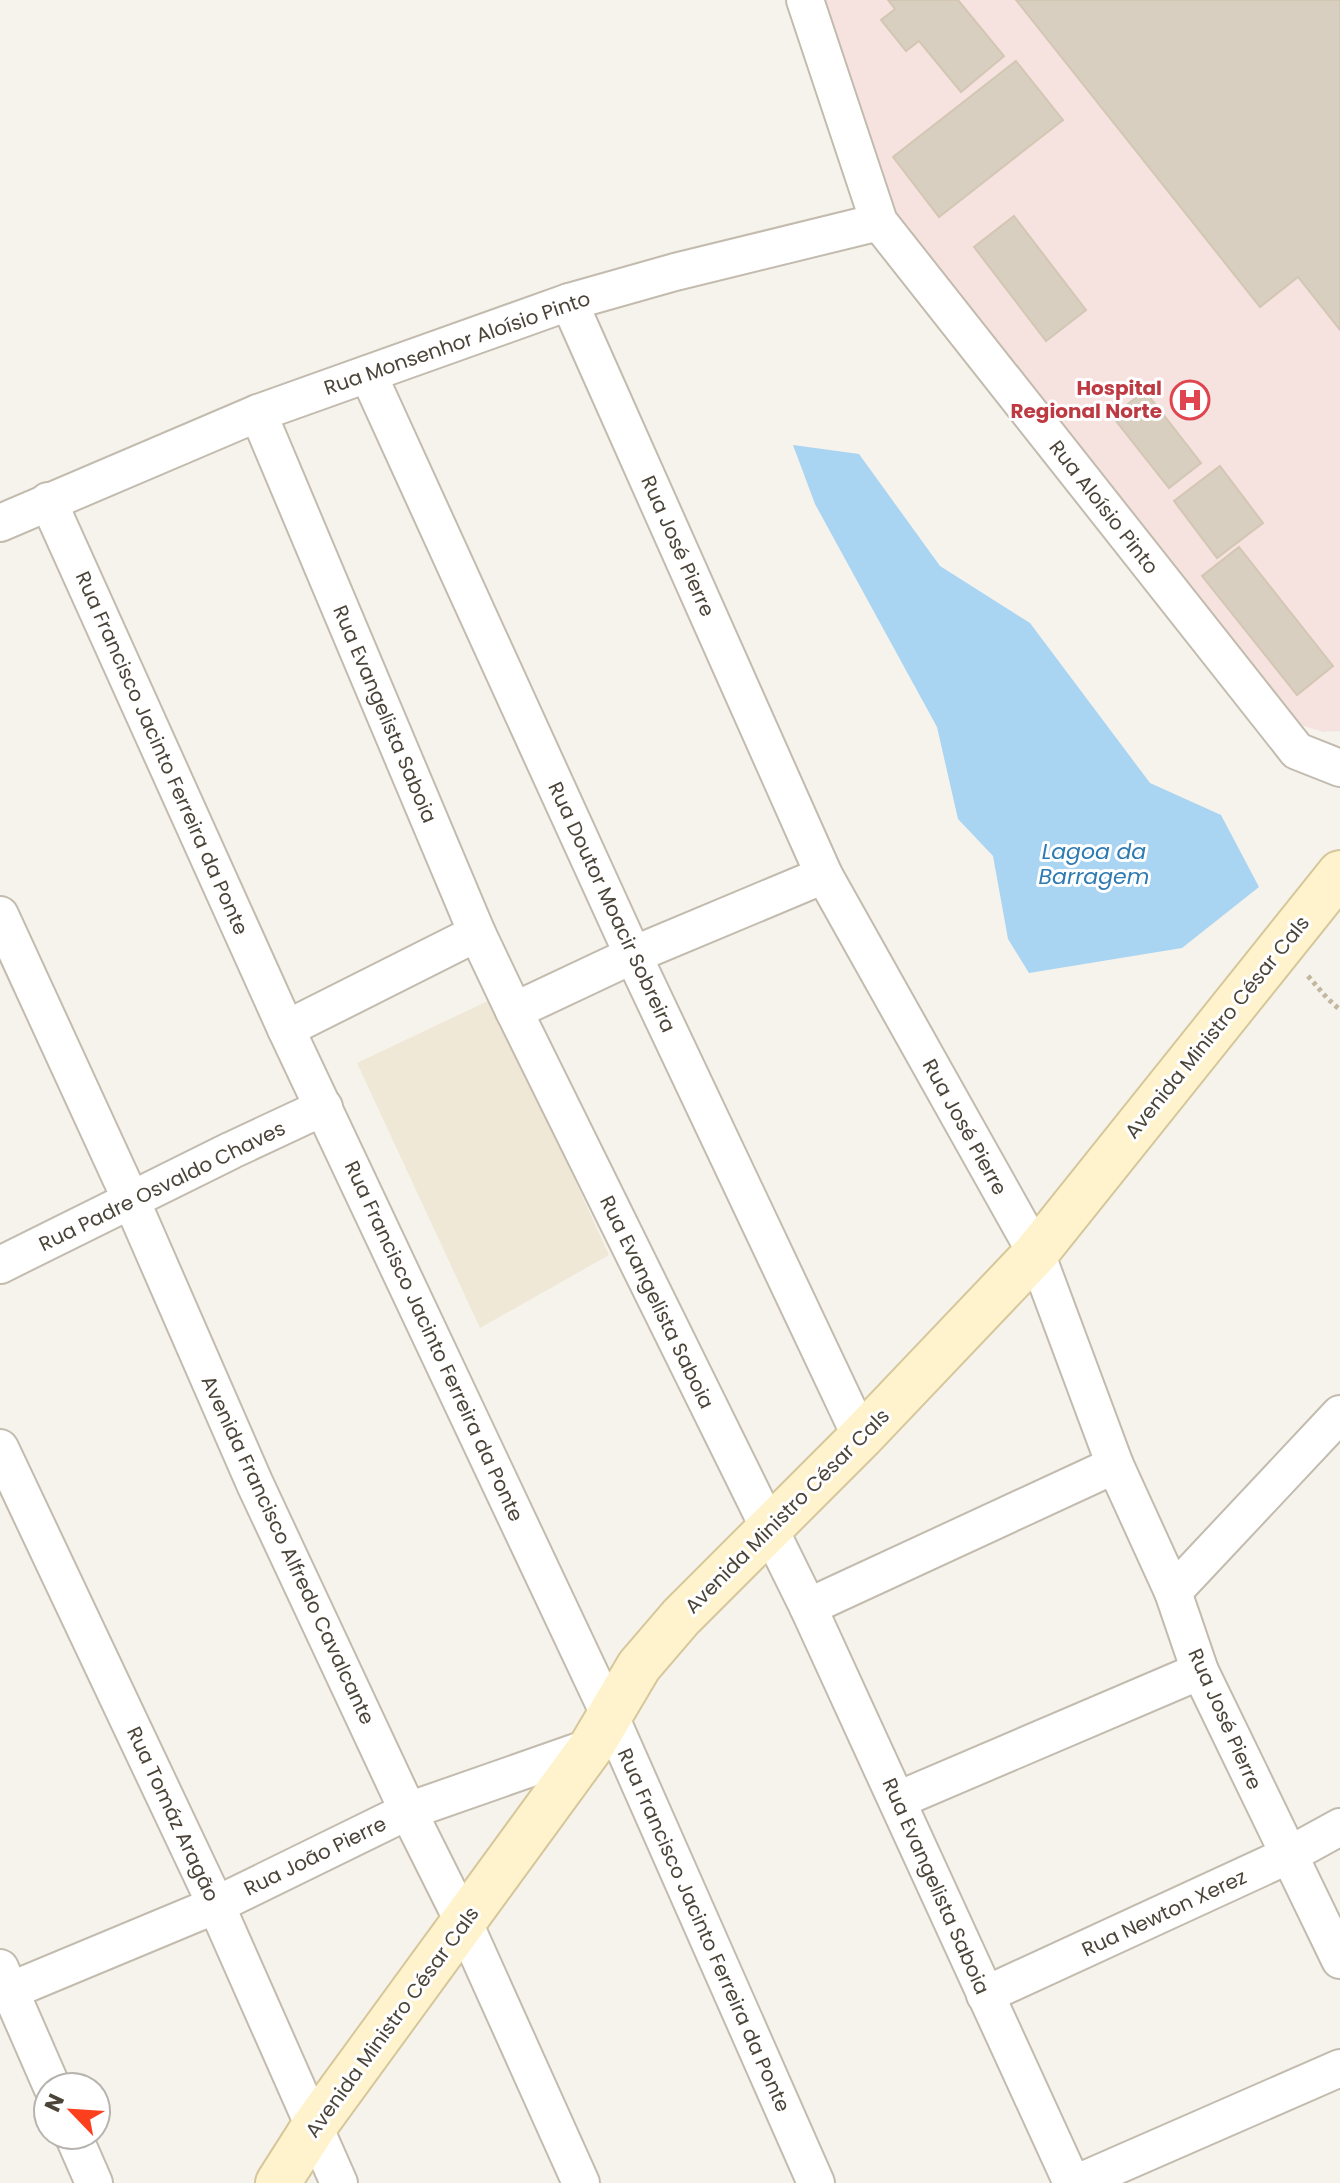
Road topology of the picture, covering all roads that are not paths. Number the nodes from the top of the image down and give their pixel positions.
1 (805, 0) edge
2 (879, 222) junction
3 (569, 302) junction
4 (368, 374) junction
5 (258, 413) junction
6 (48, 501) junction
7 (0, 523) edge
8 (1340, 768) edge
9 (1340, 873) edge
10 (824, 875) junction
11 (0, 915) edge
12 (477, 933) junction
13 (633, 955) junction
14 (514, 1011) junction
15 (286, 1029) junction
16 (324, 1107) junction
17 (131, 1200) junction
18 (1036, 1253) junction
19 (0, 1265) edge
20 (1340, 1414) edge
21 (861, 1437) junction
22 (0, 1448) edge
23 (1115, 1465) junction
24 (769, 1530) junction
25 (1173, 1592) junction
26 (808, 1607) junction
27 (1200, 1671) junction
28 (600, 1730) junction
29 (898, 1800) junction
30 (408, 1811) junction
31 (1340, 1827) edge
32 (1289, 1855) junction
33 (216, 1905) junction
34 (464, 1923) junction
35 (1340, 1960) edge
36 (3, 1984) edge
37 (985, 1995) junction
38 (1340, 2068) edge
39 (44, 2071) edge
40 (313, 2128) junction
41 (80, 2151) edge
42 (94, 2183) edge
43 (278, 2183) edge
44 (339, 2183) edge
45 (581, 2183) edge
46 (816, 2183) edge
47 (1075, 2183) edge

1 - 2 street, Rua Aloísio Pinto
2 - 3 street, Rua Monsenhor Aloísio Pinto
2 - 8 street, Rua Aloísio Pinto
3 - 4 street, Rua Monsenhor Aloísio Pinto
3 - 10 street, Rua José Pierre
4 - 5 street, Rua Monsenhor Aloísio Pinto
4 - 13 street, Rua Doutor Moacir Sobreira
5 - 6 street, Rua Monsenhor Aloísio Pinto
5 - 12 street, Rua Evangelista Saboia
6 - 7 street, Rua Monsenhor Aloísio Pinto
6 - 15 street, Rua Francisco Jacinto Ferreira da Ponte
9 - 18 main road, Avenida Ministro César Cals
10 - 13 street
10 - 18 street, Rua José Pierre
11 - 17 street, Avenida Francisco Alfredo Cavalcante
12 - 14 street, Rua Evangelista Saboia
12 - 15 street
13 - 14 street
13 - 21 street, Rua Doutor Moacir Sobreira
14 - 24 street, Rua Evangelista Saboia
15 - 16 street, Rua Francisco Jacinto Ferreira da Ponte
16 - 17 street, Rua Padre Osvaldo Chaves
16 - 28 street, Rua Francisco Jacinto Ferreira da Ponte
17 - 19 street, Rua Padre Osvaldo Chaves
17 - 30 street, Avenida Francisco Alfredo Cavalcante
18 - 21 main road, Avenida Ministro César Cals
18 - 23 street, Rua José Pierre
20 - 25 street
21 - 24 main road, Avenida Ministro César Cals
22 - 33 street, Rua Tomáz Aragão
23 - 25 street, Rua José Pierre
23 - 26 street
24 - 26 street, Rua Evangelista Saboia
24 - 28 main road, Avenida Ministro César Cals
25 - 27 street, Rua José Pierre
26 - 29 street, Rua Evangelista Saboia
27 - 29 street
27 - 32 street, Rua José Pierre
28 - 30 street, Rua João Pierre
28 - 34 main road, Avenida Ministro César Cals
28 - 46 street, Rua Francisco Jacinto Ferreira da Ponte
29 - 37 street, Rua Evangelista Saboia
30 - 33 street, Rua João Pierre
30 - 34 street, Avenida Francisco Alfredo Cavalcante
31 - 32 street, Rua Newton Xerez
32 - 35 street, Rua José Pierre
32 - 37 street, Rua Newton Xerez
33 - 36 street, Rua João Pierre
33 - 40 street, Rua Tomáz Aragão
34 - 40 main road, Avenida Ministro César Cals
34 - 45 street, Avenida Francisco Alfredo Cavalcante
36 - 39 street
37 - 47 street, Rua Evangelista Saboia
38 - 47 street
40 - 43 main road, Avenida Ministro César Cals
40 - 44 street, Rua Tomáz Aragão
41 - 42 street

